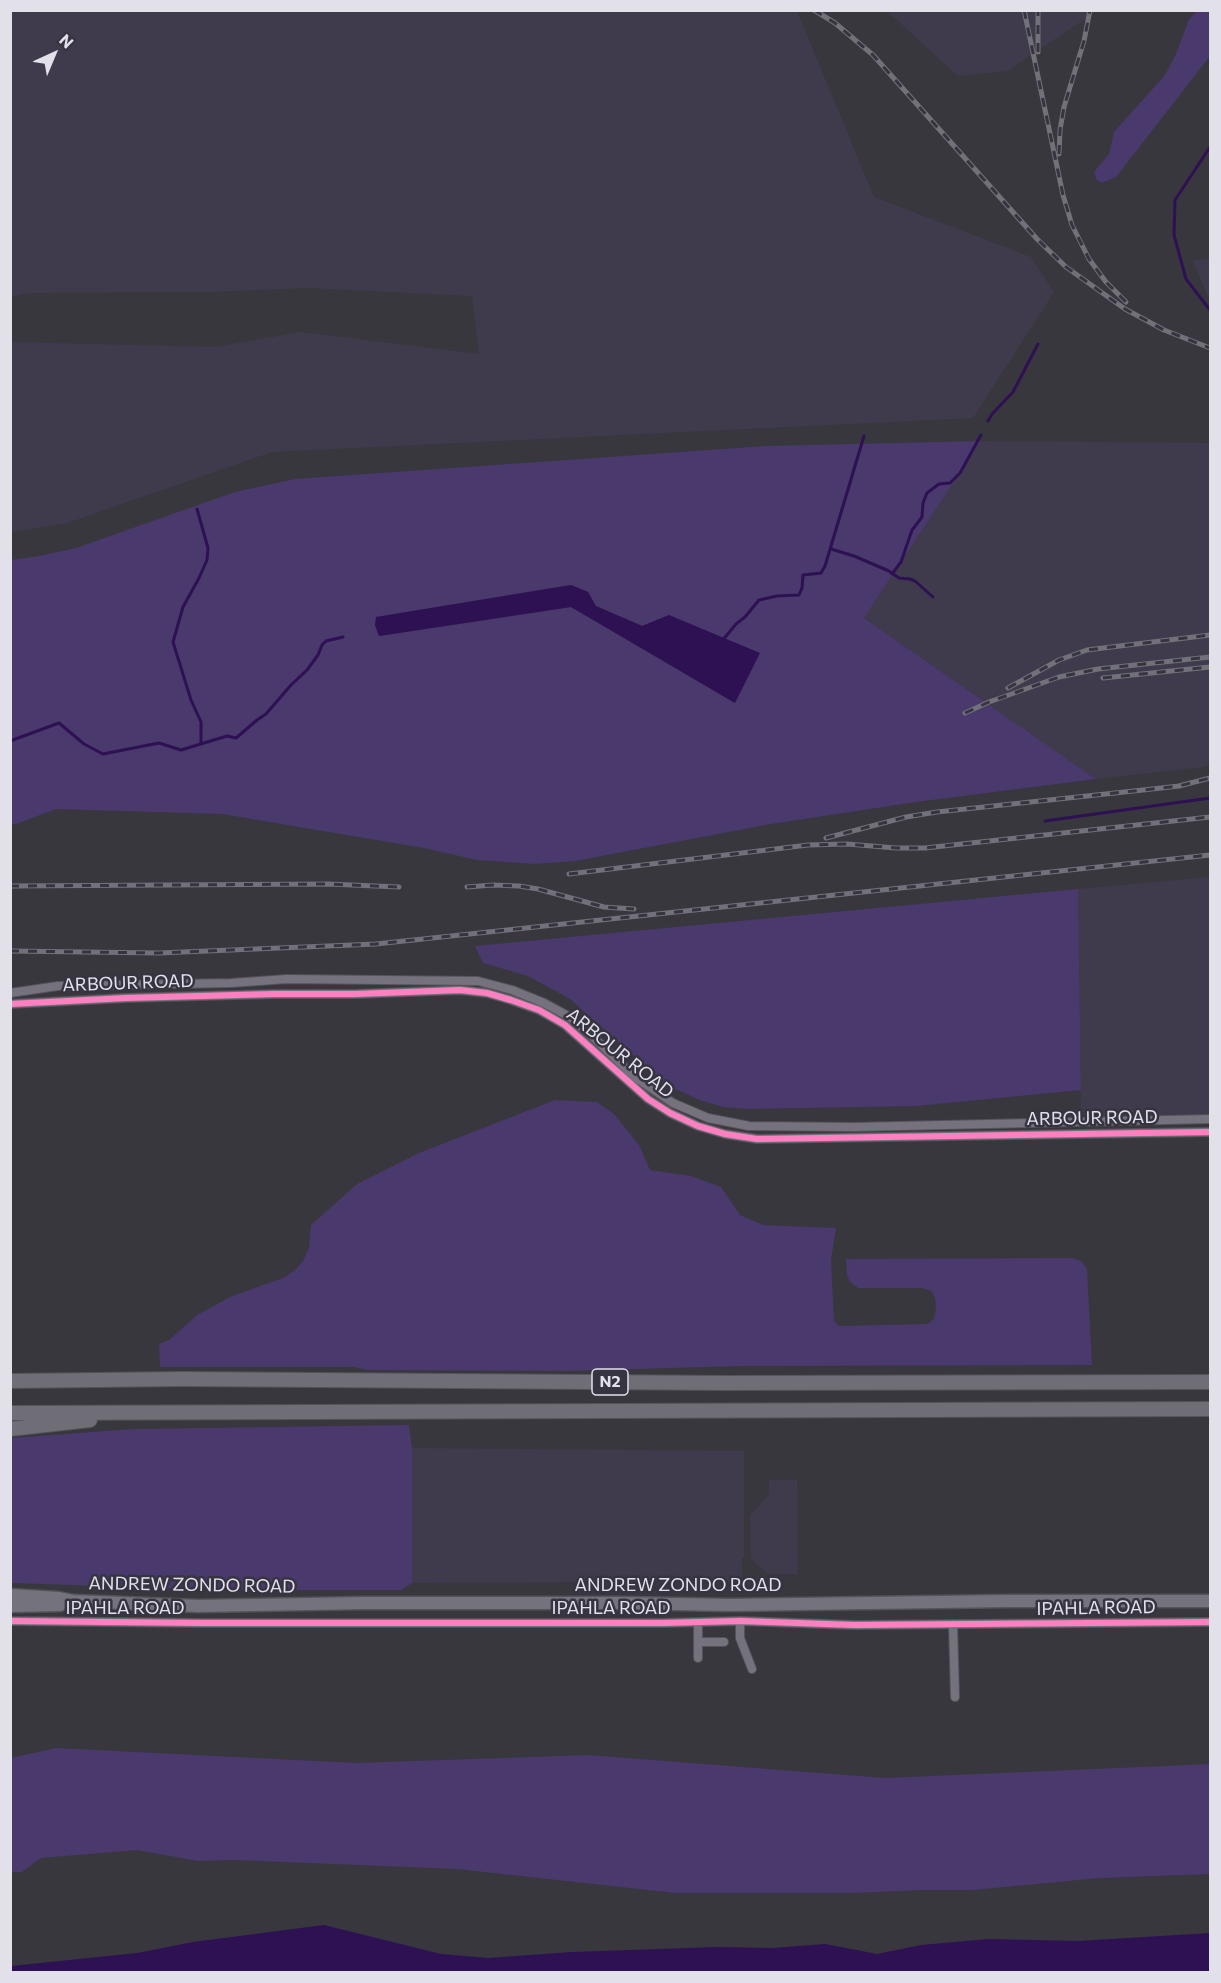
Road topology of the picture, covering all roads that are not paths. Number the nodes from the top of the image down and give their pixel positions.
1 (10, 993) edge
2 (10, 1004) edge
3 (1210, 1119) edge
4 (1210, 1132) edge
5 (10, 1371) edge
6 (182, 1379) junction
7 (10, 1381) edge
8 (1210, 1382) edge
9 (1210, 1409) edge
10 (155, 1412) junction
11 (10, 1413) edge
12 (10, 1429) edge
13 (10, 1596) edge
14 (73, 1601) junction
15 (1210, 1601) edge
16 (10, 1606) edge
17 (740, 1621) junction
18 (10, 1622) edge
19 (1210, 1622) edge
20 (698, 1623) junction
21 (953, 1624) junction
22 (698, 1642) junction
23 (724, 1642) dead end
24 (698, 1658) dead end
25 (752, 1670) dead end
26 (955, 1697) dead end

1 - 3 street, ARBOUR ROAD
2 - 4 street, ARBOUR ROAD
5 - 6 highway
6 - 7 highway, N2
6 - 8 highway, N2
9 - 10 highway, N2
10 - 11 highway, N2
10 - 12 highway
13 - 14 main road, ANDREW ZONDO ROAD
14 - 15 main road, ANDREW ZONDO ROAD
14 - 16 main road, ANDREW ZONDO ROAD
17 - 20 street, IPAHLA ROAD
17 - 21 street, IPAHLA ROAD
17 - 25 street
18 - 20 street, IPAHLA ROAD
19 - 21 street, IPAHLA ROAD
20 - 22 street
21 - 26 street
22 - 23 street
22 - 24 street

